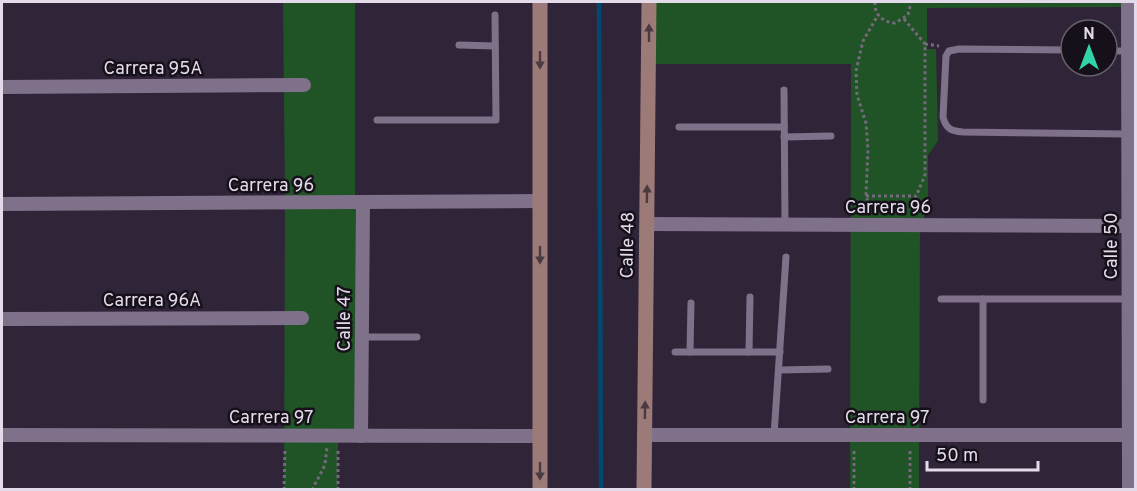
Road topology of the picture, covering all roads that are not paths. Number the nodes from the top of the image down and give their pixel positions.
1 (540, 2) edge
2 (649, 2) edge
3 (1128, 2) edge
4 (495, 15) dead end
5 (459, 45) dead end
6 (495, 45) junction
7 (1059, 50) edge
8 (1119, 51) edge
9 (1128, 51) junction
10 (304, 85) dead end
11 (2, 87) edge
12 (784, 90) dead end
13 (377, 120) dead end
14 (679, 127) dead end
15 (784, 127) junction
16 (1128, 134) junction
17 (831, 136) dead end
18 (784, 137) junction
19 (540, 201) junction
20 (363, 203) junction
21 (2, 204) edge
22 (647, 224) junction
23 (785, 224) junction
24 (1129, 226) junction
25 (786, 256) dead end
26 (750, 297) dead end
27 (941, 299) dead end
28 (983, 299) junction
29 (1129, 299) junction
30 (691, 303) dead end
31 (303, 318) dead end
32 (2, 319) edge
33 (361, 337) junction
34 (417, 337) dead end
35 (675, 352) dead end
36 (690, 352) junction
37 (749, 352) junction
38 (780, 352) junction
39 (828, 369) dead end
40 (779, 370) junction
41 (983, 400) dead end
42 (2, 435) edge
43 (644, 435) junction
44 (774, 435) junction
45 (1129, 435) junction
46 (361, 436) junction
47 (540, 436) junction
48 (540, 489) edge
49 (644, 489) edge
50 (1129, 489) edge

1 -> 19 main road
22 -> 2 main road, Calle 48
3 - 9 street, Calle 50
4 - 6 lane
5 - 6 lane
6 - 13 lane
7 - 16 lane
8 - 9 lane
9 - 16 street, Calle 50
10 - 11 street, Carrera 95A
12 - 15 lane
14 - 15 lane
15 - 18 lane
16 - 24 street, Calle 50
17 - 18 lane
18 - 23 lane
19 - 20 street, Carrera 96
19 -> 47 main road
20 - 21 street, Carrera 96
20 - 33 street, Calle 47
22 - 23 street, Carrera 96
43 -> 22 main road, Calle 48
23 - 24 street, Carrera 96
24 - 29 street, Calle 50
25 - 38 lane
26 - 37 lane
27 - 28 lane
28 - 29 lane
28 - 41 lane
29 - 45 street, Calle 50
30 - 36 lane
31 - 32 street, Carrera 96A
33 - 34 lane
33 - 46 street, Calle 47
35 - 36 lane
36 - 37 lane
37 - 38 lane
38 - 40 lane
39 - 40 lane
40 - 44 lane
42 - 46 street, Carrera 97
43 - 44 street, Carrera 97
43 - 49 main road, Calle 48
44 - 45 street, Carrera 97
45 - 50 street, Calle 50
46 - 47 street, Carrera 97
47 -> 48 main road

